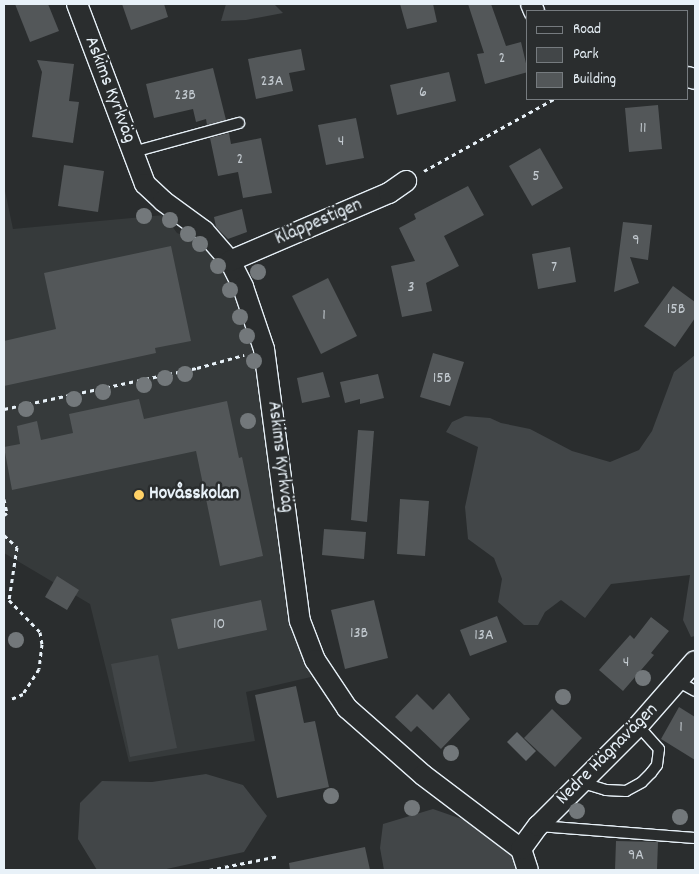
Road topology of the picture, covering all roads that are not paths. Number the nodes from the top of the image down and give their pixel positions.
1 (77, 4) edge
2 (239, 123) dead end
3 (133, 152) junction
4 (406, 181) road end
5 (230, 262) junction
6 (695, 662) edge
7 (687, 686) edge
8 (638, 726) junction
9 (584, 783) junction
10 (538, 826) junction
11 (695, 838) edge
12 (521, 849) junction
13 (528, 870) edge

1 - 3 street, Askims Kyrkväg
2 - 3 lane
3 - 5 street, Askims Kyrkväg
4 - 5 street, Kläppestigen
5 - 12 street, Askims Kyrkväg
6 - 7 street, Nedre Hägnavägen
7 - 8 street, Nedre Hägnavägen
8 - 9 street, Nedre Hägnavägen
8 - 9 lane
9 - 10 street, Nedre Hägnavägen
10 - 11 lane
10 - 12 street, Nedre Hägnavägen
12 - 13 street

